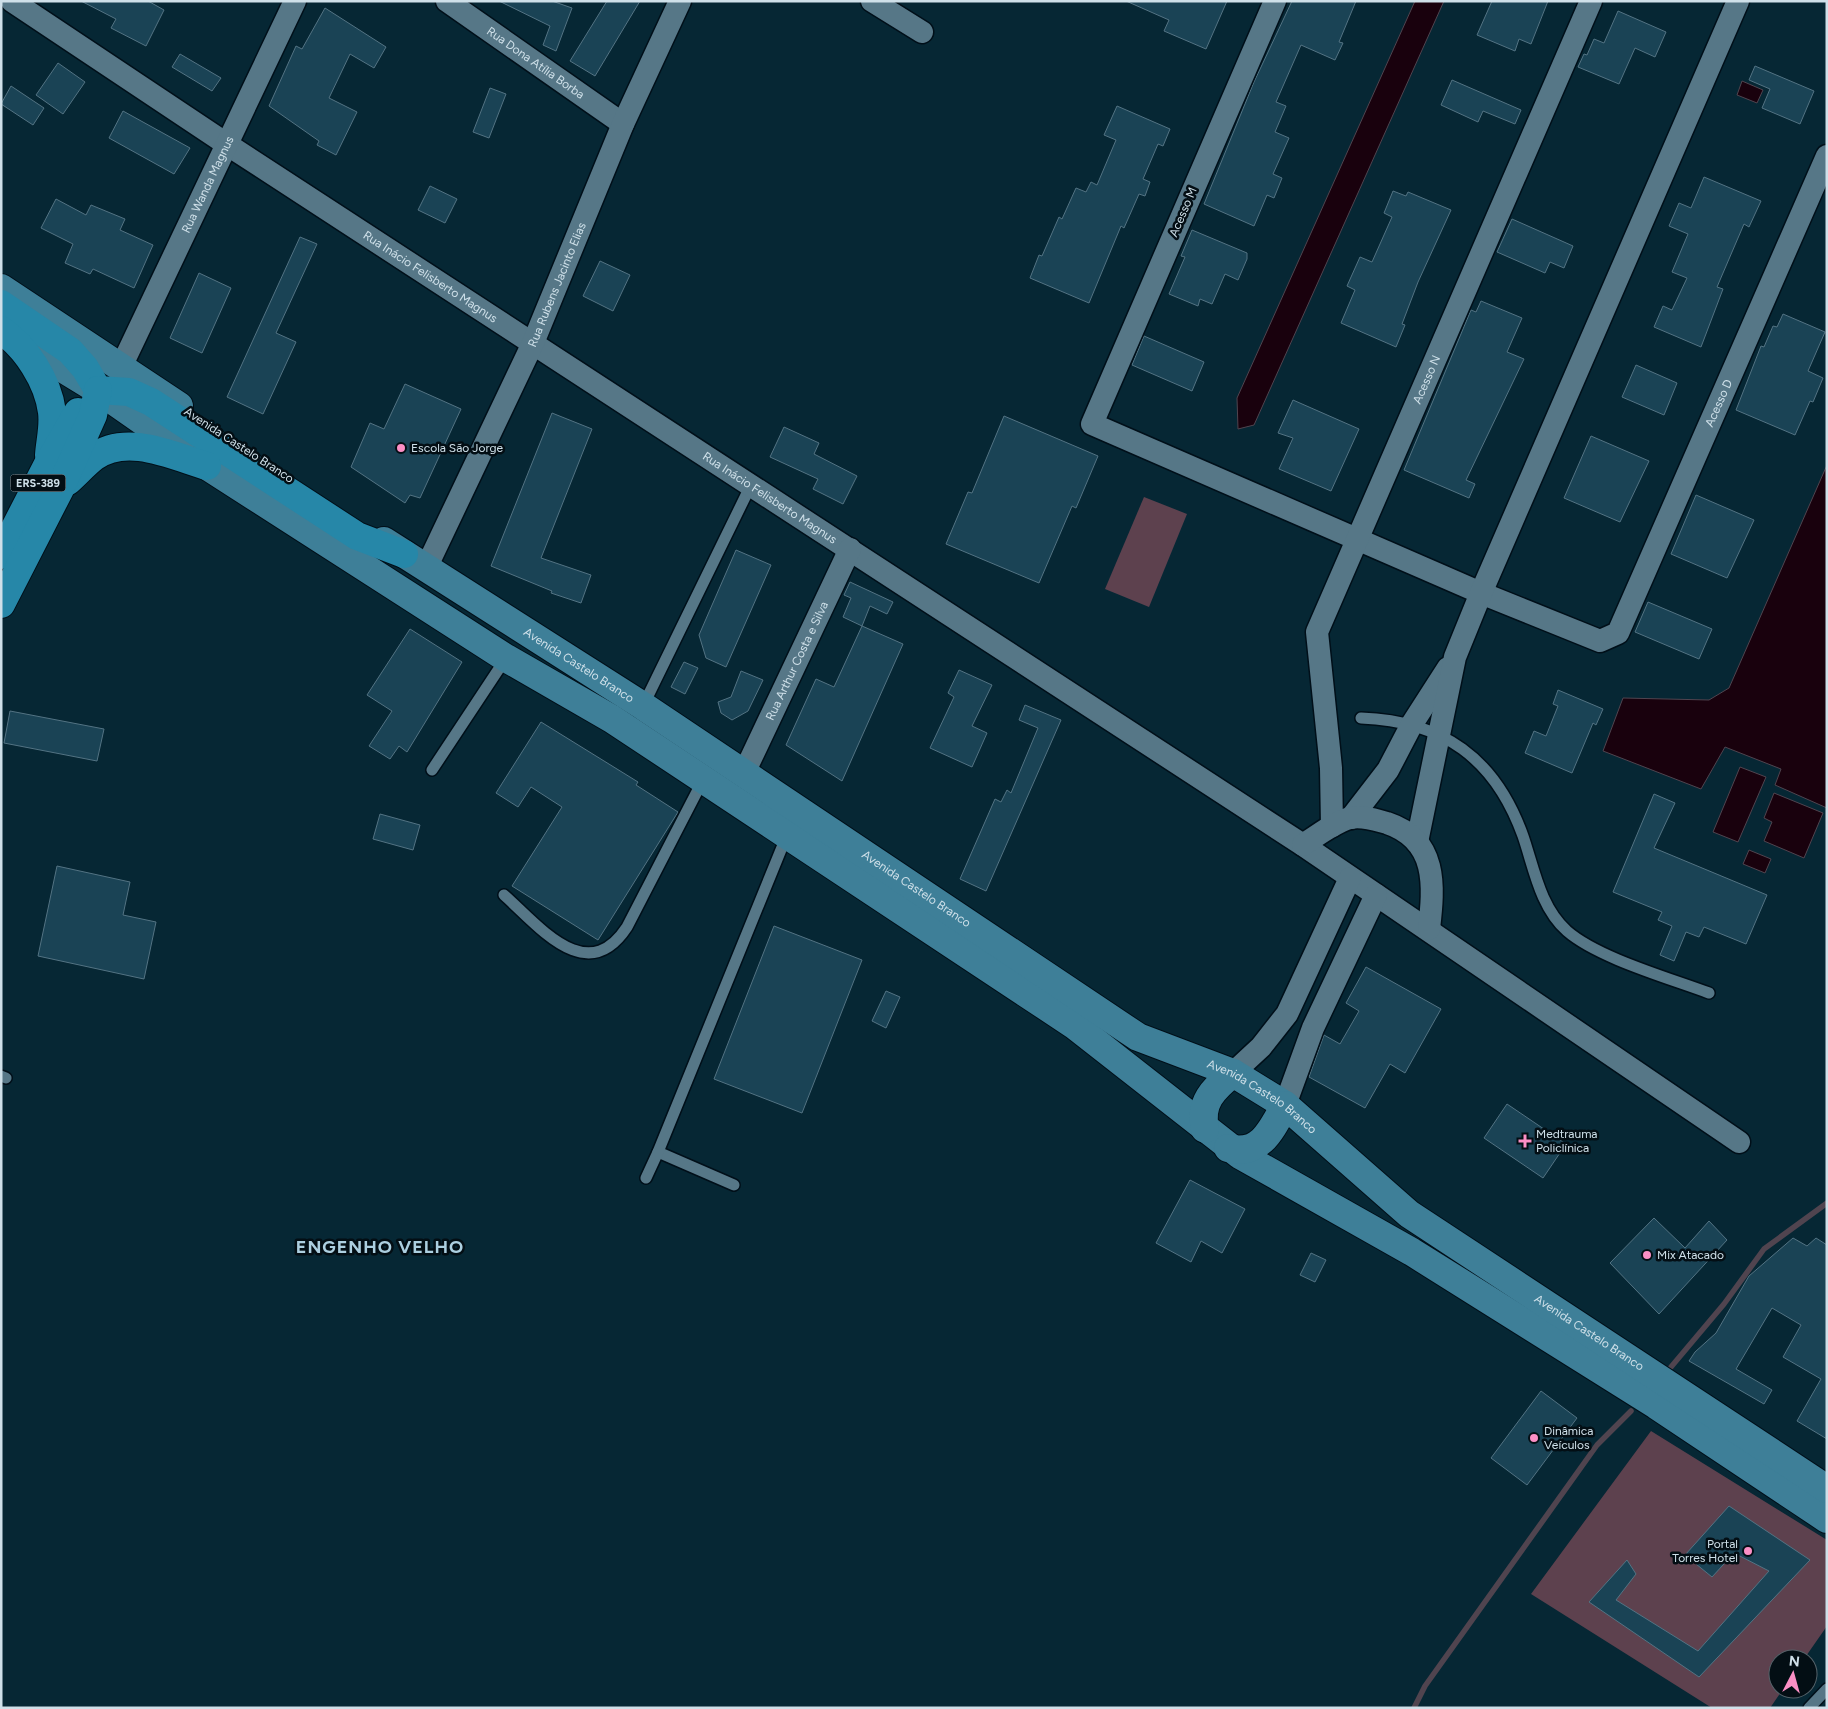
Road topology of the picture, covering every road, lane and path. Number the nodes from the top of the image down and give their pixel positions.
1 (12, 1) edge
2 (295, 1) edge
3 (447, 1) edge
4 (680, 1) edge
5 (872, 1) edge
6 (1275, 1) edge
7 (1591, 1) edge
8 (1738, 1) edge
9 (922, 32) dead end
10 (623, 124) junction
11 (228, 145) junction
12 (1827, 156) edge
13 (1, 288) edge
14 (1, 304) edge
15 (6, 333) edge
16 (533, 343) junction
17 (121, 367) junction
18 (98, 390) junction
19 (48, 464) junction
20 (207, 466) junction
21 (751, 485) junction
22 (60, 489) junction
23 (1357, 540) junction
24 (850, 549) junction
25 (1, 555) edge
26 (415, 560) junction
27 (1481, 593) junction
28 (1, 604) edge
29 (1455, 657) junction
30 (506, 658) junction
31 (642, 706) junction
32 (1361, 718) dead end
33 (1412, 724) junction
34 (1439, 734) junction
35 (432, 770) dead end
36 (744, 773) junction
37 (703, 780) junction
38 (1341, 822) junction
39 (787, 835) junction
40 (1418, 842) junction
41 (1303, 845) junction
42 (1350, 878) junction
43 (504, 895) dead end
44 (1376, 895) junction
45 (1429, 929) junction
46 (1709, 993) dead end
47 (1287, 1014) junction
48 (1313, 1028) junction
49 (1233, 1074) junction
50 (1285, 1105) junction
51 (1205, 1129) junction
52 (1739, 1142) dead end
53 (1228, 1148) junction
54 (658, 1152) junction
55 (646, 1178) dead end
56 (734, 1185) dead end
57 (1827, 1489) edge
58 (1827, 1519) edge
59 (1827, 1689) edge
60 (1809, 1708) edge

1 - 11 street, Rua Inácio Felisberto Magnus
2 - 11 street, Rua Wanda Magnus
3 - 10 street, Rua Dona Atília Borba
4 - 10 street, Rua Rubens Jacinto Elias
5 - 9 street
6 - 23 street, Acesso M
7 - 23 street, Acesso N
8 - 27 street
10 - 16 street, Rua Rubens Jacinto Elias
11 - 16 street, Rua Inácio Felisberto Magnus
11 - 17 street, Rua Wanda Magnus
12 - 27 street, Acesso D
13 - 17 main road, Avenida Castelo Branco
14 - 18 main road
15 - 18 main road, Avenida Castelo Branco
15 - 19 main road
16 - 21 street, Rua Inácio Felisberto Magnus
16 - 26 street, Rua Rubens Jacinto Elias
17 - 26 main road, Avenida Castelo Branco
18 - 19 main road, ERS-389
18 - 20 main road, Avenida Castelo Branco
18 - 22 main road, ERS-389
18 - 26 main road
19 - 25 main road, ERS-389
20 - 22 main road
20 - 30 main road, Avenida Castelo Branco
21 - 24 street, Rua Inácio Felisberto Magnus
21 - 31 lane
22 - 28 main road, ERS-389
23 - 27 street
23 - 38 street, Acesso N
24 - 36 street, Rua Arthur Costa e Silva
24 - 41 street, Rua Inácio Felisberto Magnus
26 - 31 main road, Avenida Castelo Branco
27 - 29 street
29 - 33 street
29 - 34 street
30 - 35 lane
30 - 37 main road, Avenida Castelo Branco
31 - 36 main road, Avenida Castelo Branco
32 - 33 lane
33 - 34 lane
33 - 38 street
34 - 40 street
34 - 46 lane
36 - 49 main road, Avenida Castelo Branco
37 - 39 main road, Avenida Castelo Branco
37 - 43 lane
38 - 40 street
38 - 41 street
39 - 51 main road, Avenida Castelo Branco
39 - 54 lane
40 - 45 street
41 - 42 street, Rua Inácio Felisberto Magnus
42 - 44 street, Rua Inácio Felisberto Magnus
42 - 47 street
44 - 45 street, Rua Inácio Felisberto Magnus
44 - 48 street
45 - 52 street, Rua Inácio Felisberto Magnus
47 - 48 street
47 - 49 street
48 - 50 street
49 - 50 main road, Avenida Castelo Branco
49 - 51 main road
50 - 53 main road
50 - 57 main road, Avenida Castelo Branco
51 - 53 main road, Avenida Castelo Branco
53 - 58 main road, Avenida Castelo Branco
54 - 55 lane
54 - 56 lane
59 - 60 lane

